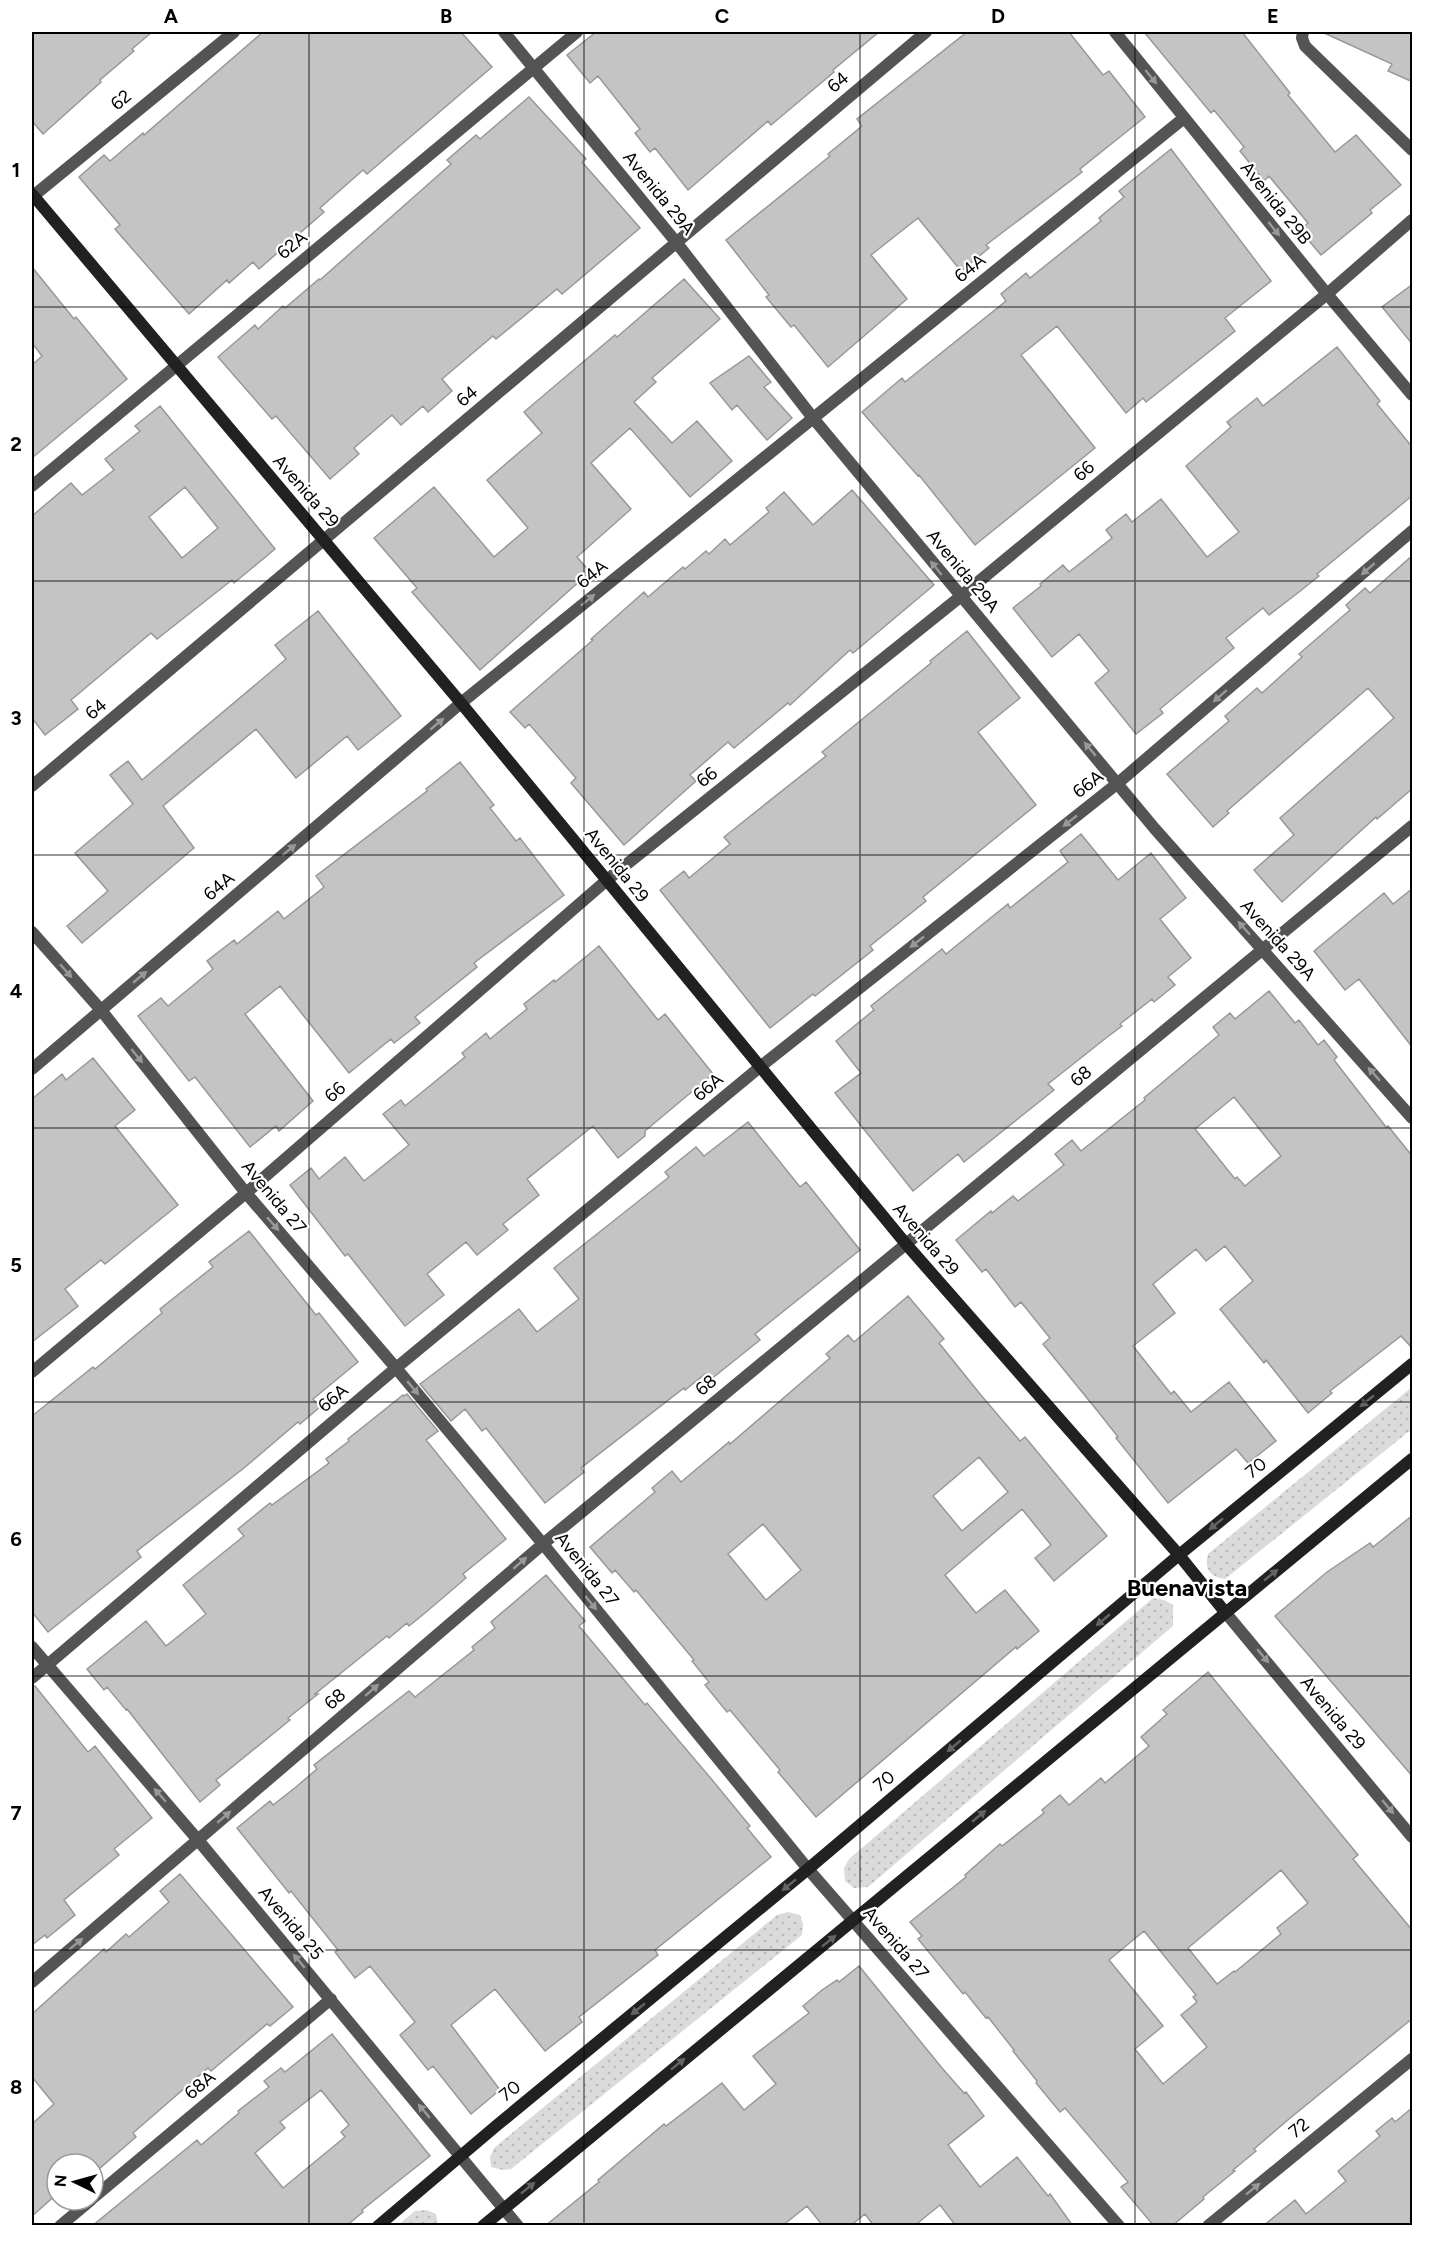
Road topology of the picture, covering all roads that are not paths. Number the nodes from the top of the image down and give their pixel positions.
1 (234, 32) edge
2 (504, 32) edge
3 (576, 32) edge
4 (926, 32) edge
5 (1115, 32) edge
6 (1302, 35) edge
7 (534, 68) junction
8 (1184, 118) junction
9 (1413, 150) edge
10 (32, 195) edge
11 (1413, 220) edge
12 (676, 242) junction
13 (1327, 294) junction
14 (175, 365) junction
15 (1413, 395) edge
16 (813, 418) junction
17 (32, 486) edge
18 (1413, 531) edge
19 (325, 540) junction
20 (960, 597) junction
21 (461, 703) junction
22 (1119, 783) junction
23 (32, 786) edge
24 (1413, 826) edge
25 (607, 880) junction
26 (32, 932) edge
27 (1263, 949) junction
28 (101, 1010) junction
29 (760, 1067) junction
30 (32, 1069) edge
31 (1413, 1118) edge
32 (246, 1193) junction
33 (906, 1244) junction
34 (1413, 1364) edge
35 (396, 1368) junction
36 (32, 1372) edge
37 (1413, 1459) edge
38 (543, 1544) junction
39 (1179, 1555) junction
40 (1225, 1612) junction
41 (32, 1647) edge
42 (47, 1665) junction
43 (32, 1678) edge
44 (1413, 1837) edge
45 (198, 1840) junction
46 (808, 1869) junction
47 (853, 1921) junction
48 (32, 1982) edge
49 (331, 1999) junction
50 (1413, 2059) edge
51 (462, 2155) junction
52 (105, 2188) edge
53 (503, 2208) junction
54 (77, 2212) edge
55 (60, 2226) edge
56 (378, 2226) edge
57 (483, 2226) edge
58 (518, 2226) edge
59 (1119, 2226) edge
60 (1208, 2226) edge

1 - 10 street, 62
2 - 7 street, Avenida 29A
3 - 7 street, 62A
4 - 12 street, 64
5 -> 8 street, Avenida 29B
6 - 9 street
7 - 12 street, Avenida 29A
7 - 14 street, 62A
8 -> 13 street, Avenida 29B
8 - 16 street, 64A
10 - 14 main road, Avenida 29
11 - 13 street, 66
12 - 16 street, Avenida 29A
12 - 19 street, 64
13 - 15 street, Avenida 29B
13 - 20 street, 66
14 - 17 street, 62A
14 - 19 main road, Avenida 29
20 -> 16 street, Avenida 29A
21 -> 16 street, 64A
18 -> 22 street, 66A
19 - 21 main road, Avenida 29
19 - 23 street, 64
22 -> 20 street, Avenida 29A
20 - 25 street, 66
21 - 25 main road, Avenida 29
28 -> 21 street, 64A
27 -> 22 street, Avenida 29A
22 -> 29 street, 66A
24 - 27 street, 68
25 - 29 main road, Avenida 29
25 - 32 street, 66
26 -> 28 street, Avenida 27
31 -> 27 street, Avenida 29A
27 - 33 street, 68
28 - 30 street, 64A
28 -> 32 street, Avenida 27
29 - 33 main road, Avenida 29
29 - 35 street, 66A
32 -> 35 street, Avenida 27
32 - 36 street, 66
33 - 38 street, 68
33 - 39 main road, Avenida 29
34 -> 39 main road, 70
35 -> 38 street, Avenida 27
35 - 42 street, 66A
40 -> 37 main road
45 -> 38 street, 68
38 -> 46 street, Avenida 27
39 - 40 main road, Avenida 29
39 -> 46 main road, 70
40 -> 44 street, Avenida 29
47 -> 40 main road
41 - 42 street, Avenida 25
42 - 43 street, 66A
45 -> 42 street, Avenida 25
48 -> 45 street, 68
49 -> 45 street, Avenida 25
46 - 47 street, Avenida 27
46 -> 51 main road, 70
53 -> 47 main road
47 - 59 street, Avenida 27
51 -> 49 street, Avenida 25
49 - 52 street, 68A
60 -> 50 street, 72
51 - 53 street, Avenida 25
51 - 56 main road, 70
53 - 57 main road
53 - 58 street, Avenida 25
54 - 55 street, 68A

